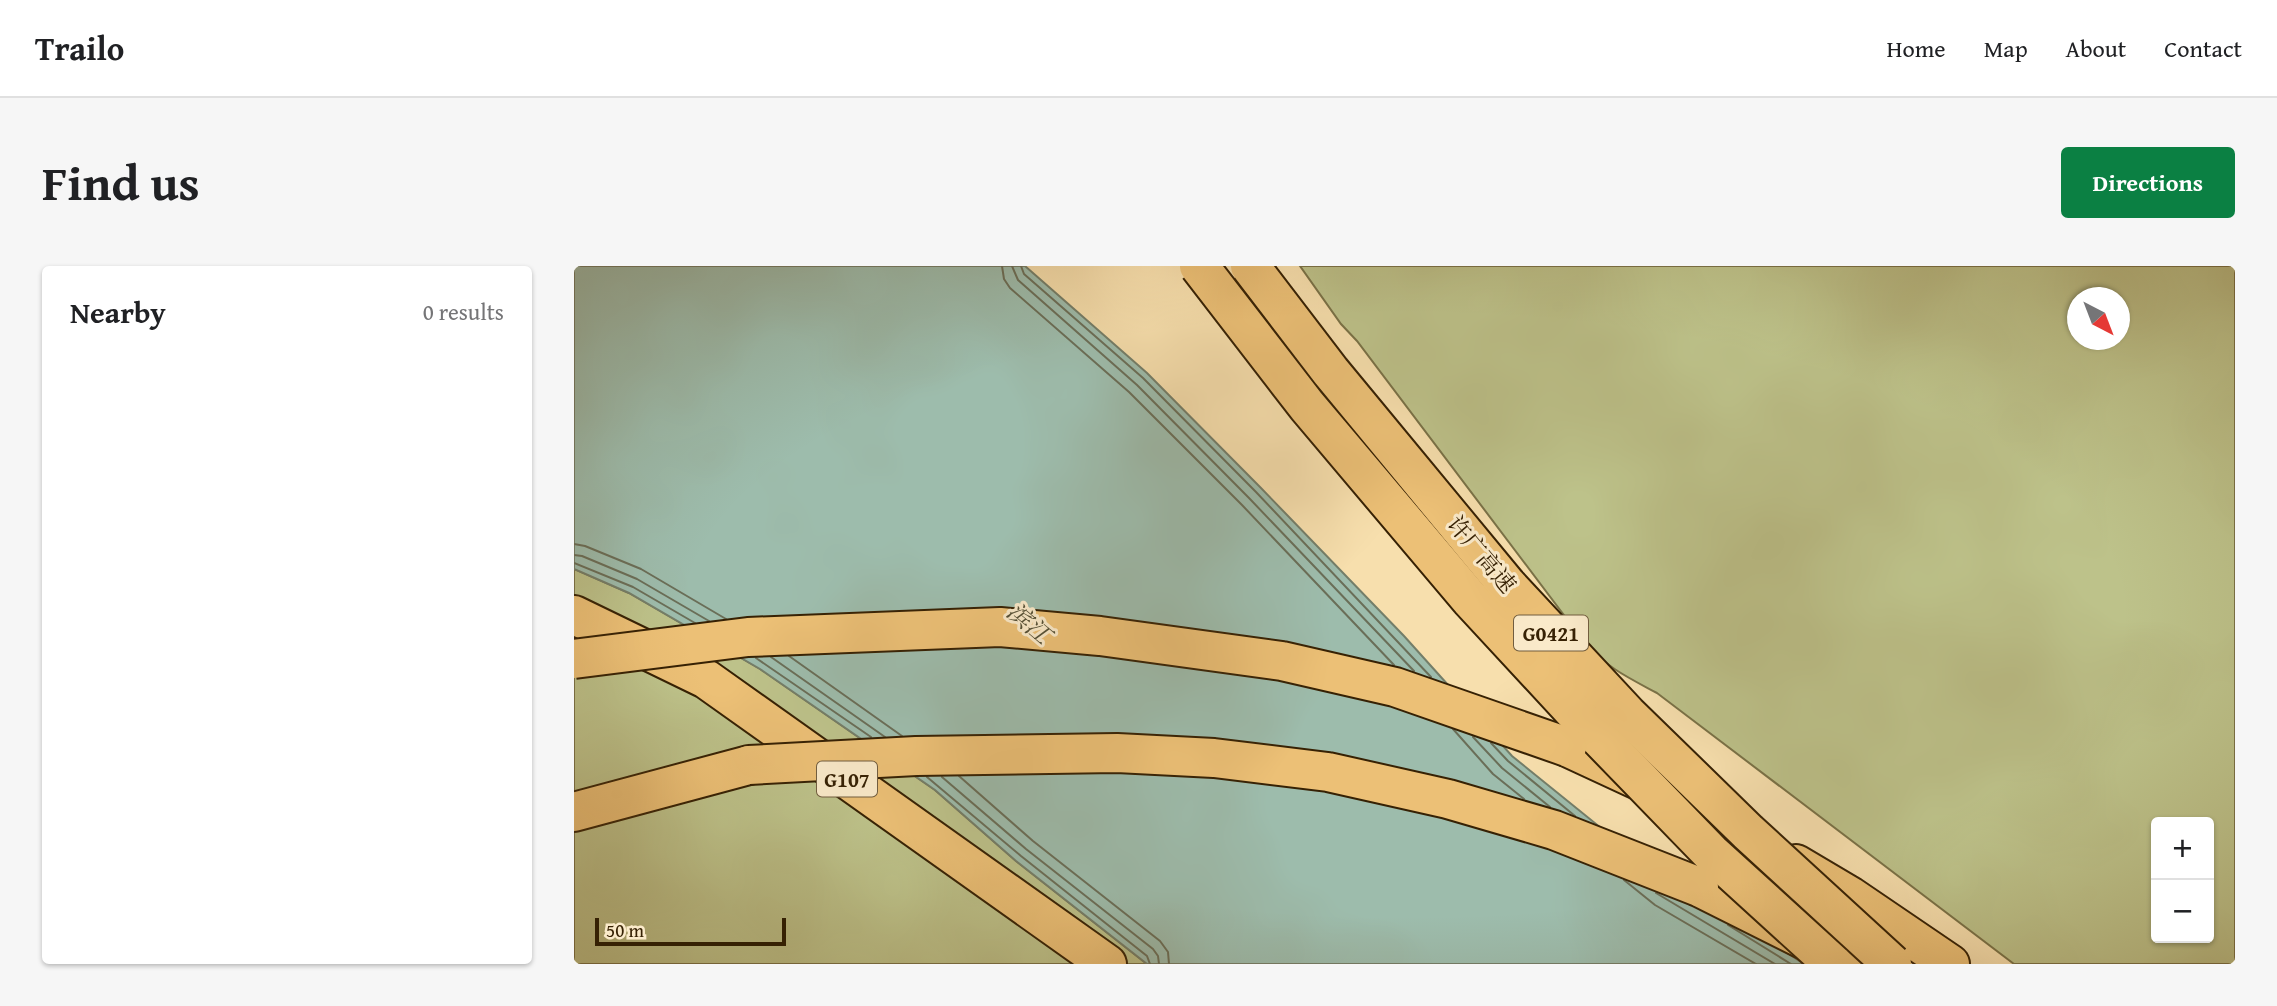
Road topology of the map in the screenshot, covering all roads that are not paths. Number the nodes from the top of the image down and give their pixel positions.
1 (1199, 266) edge
2 (1250, 266) edge
3 (574, 615) edge
4 (574, 659) edge
5 (574, 812) edge
6 (1107, 964) edge
7 (1833, 964) edge
8 (1853, 964) edge
9 (1892, 964) edge
10 (1950, 964) edge

1 - 7 highway, 许广高速 / G0421, bridge
2 - 9 highway, 许广高速 / G0421, bridge
3 - 6 highway, G107
4 - 10 highway, bridge
5 - 8 highway, bridge

